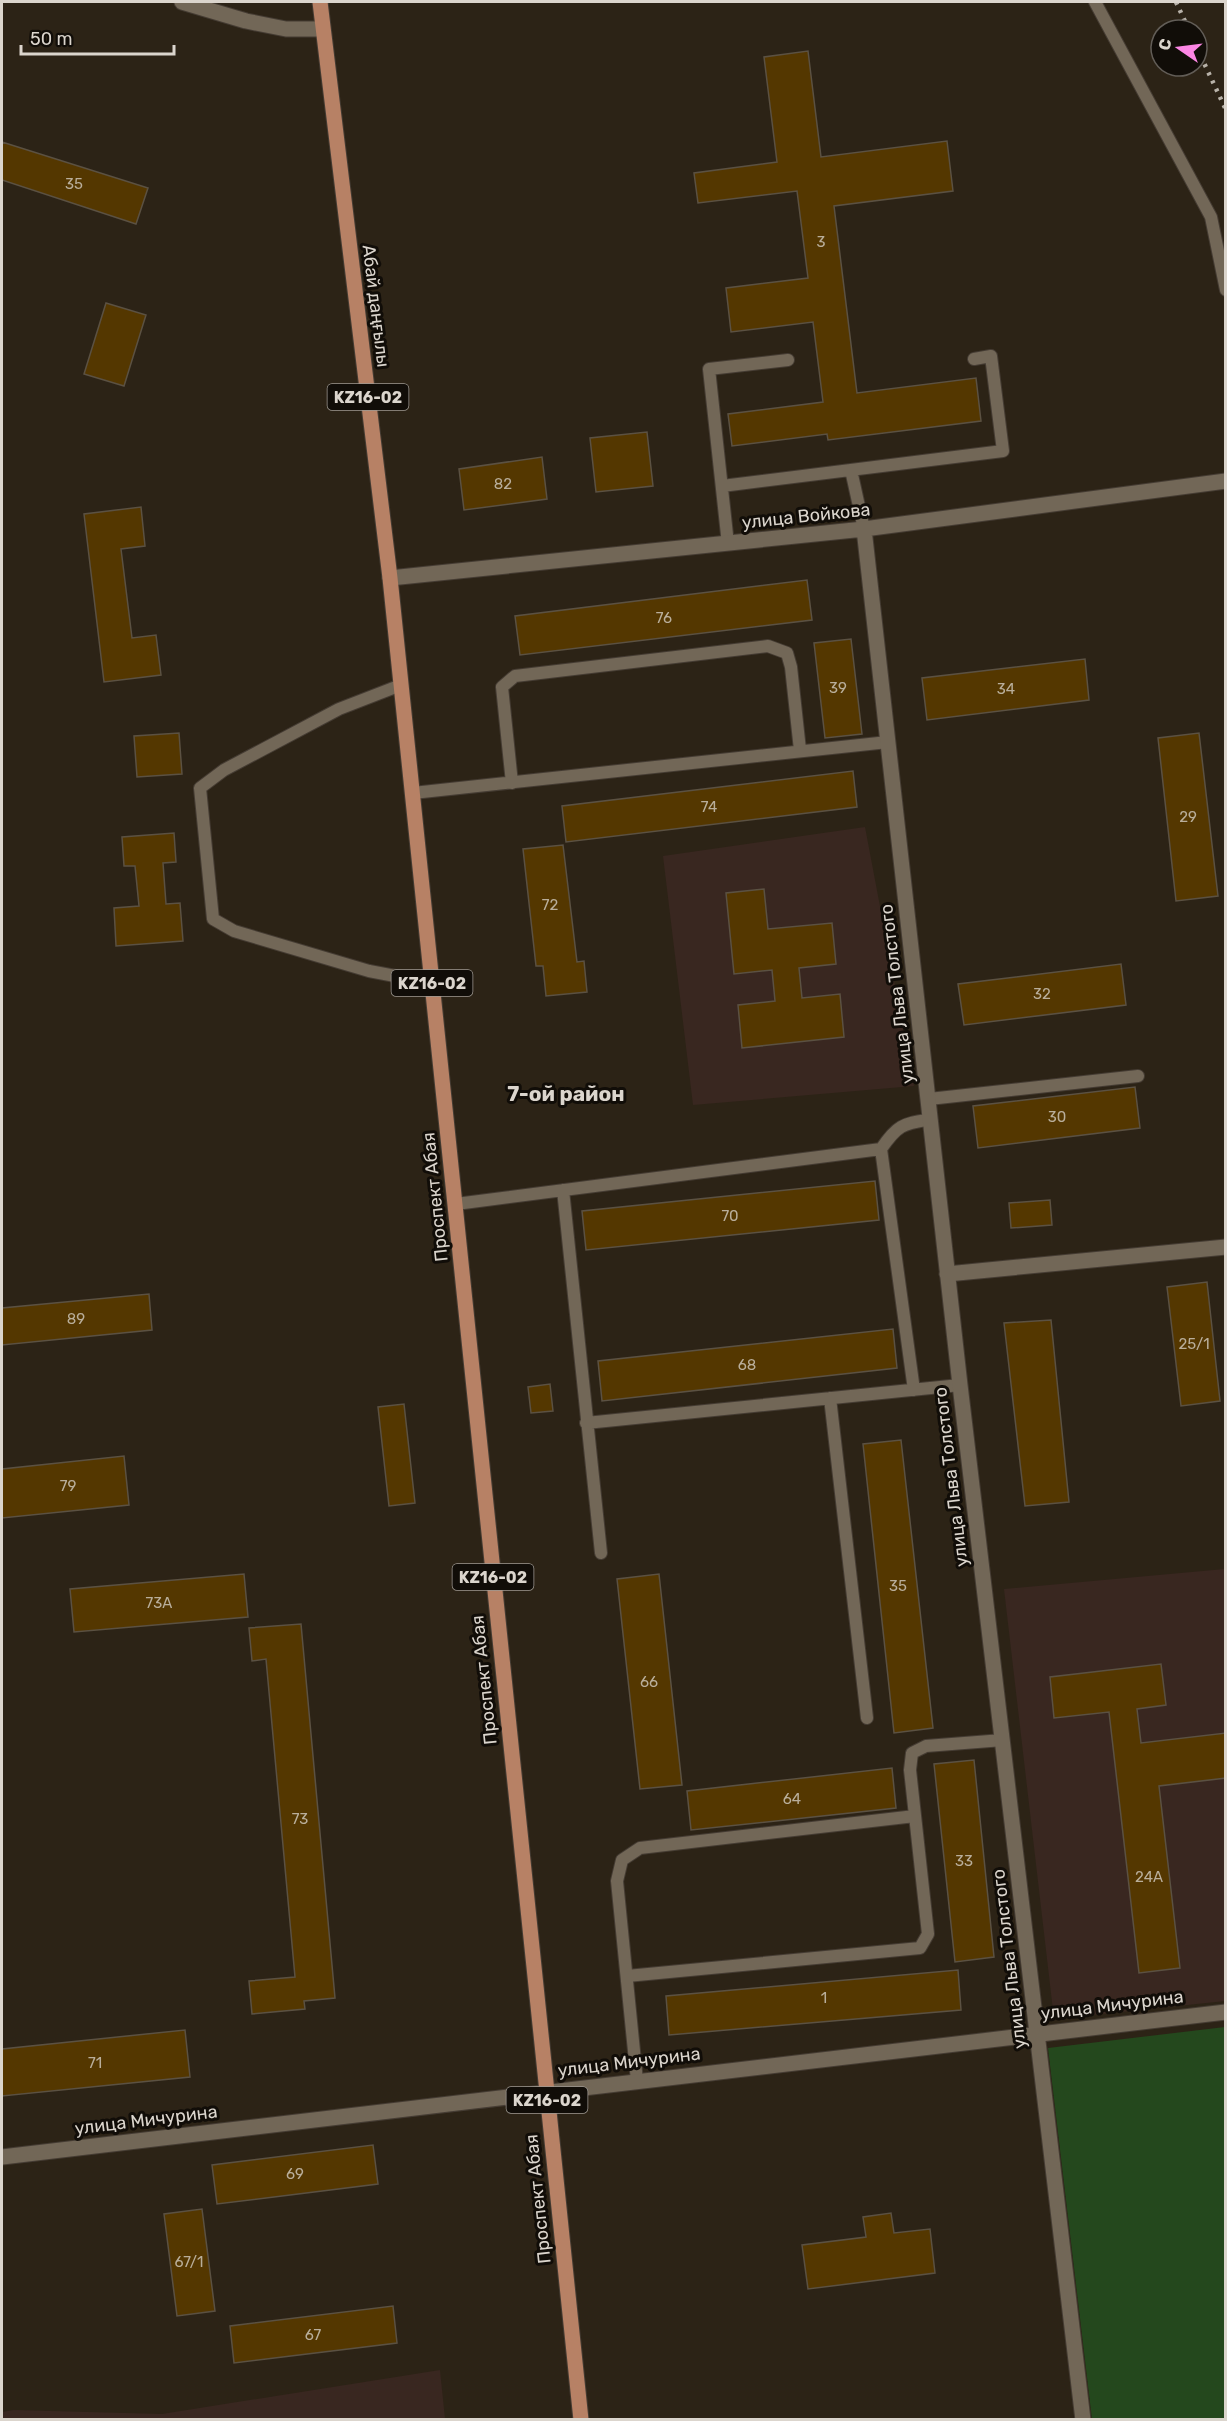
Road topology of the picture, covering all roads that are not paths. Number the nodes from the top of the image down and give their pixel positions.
1 (182, 2) edge
2 (320, 2) edge
3 (1095, 2) edge
4 (322, 28) junction
5 (1226, 290) edge
6 (974, 359) dead end
7 (788, 360) dead end
8 (851, 470) junction
9 (1226, 481) edge
10 (722, 486) junction
11 (864, 529) junction
12 (728, 544) junction
13 (390, 578) junction
14 (401, 685) junction
15 (888, 742) junction
16 (800, 750) junction
17 (512, 783) junction
18 (413, 794) junction
19 (432, 983) junction
20 (1138, 1076) dead end
21 (929, 1099) junction
22 (931, 1119) junction
23 (881, 1149) junction
24 (563, 1190) junction
25 (456, 1204) junction
26 (1226, 1247) edge
27 (947, 1274) junction
28 (960, 1385) junction
29 (914, 1390) junction
30 (830, 1398) junction
31 (586, 1423) junction
32 (601, 1553) dead end
33 (867, 1718) dead end
34 (1003, 1740) junction
35 (915, 1816) junction
36 (627, 1976) junction
37 (1226, 2012) edge
38 (1038, 2033) junction
39 (637, 2081) junction
40 (546, 2092) junction
41 (2, 2157) edge
42 (581, 2420) edge
43 (1083, 2420) edge

1 - 4 street
2 - 4 main road, Абай даңғылы / KZ16-02
3 - 5 lane
4 - 13 main road, Абай даңғылы / KZ16-02
6 - 8 lane
7 - 10 lane
8 - 10 lane
8 - 11 lane
9 - 11 street, улица Войкова
10 - 12 lane
11 - 12 street, улица Войкова
11 - 15 street, улица Льва Толстого
12 - 13 street, улица Войкова
13 - 14 main road, Абай даңғылы / KZ16-02
14 - 18 main road, Абай даңғылы / KZ16-02
14 - 19 lane
15 - 16 lane
15 - 21 street, улица Льва Толстого
16 - 17 lane
16 - 17 lane
17 - 18 lane
18 - 19 main road, Проспект Абая / KZ16-02
19 - 25 main road, Проспект Абая / KZ16-02
20 - 21 lane
21 - 22 street, улица Льва Толстого
22 - 23 lane
22 - 27 street, улица Льва Толстого
23 - 24 lane
23 - 29 lane
24 - 25 lane
24 - 31 lane
25 - 40 main road, Проспект Абая / KZ16-02
26 - 27 street
27 - 28 street, улица Льва Толстого
28 - 29 lane
28 - 34 street, улица Льва Толстого
29 - 30 lane
30 - 31 lane
30 - 33 lane
31 - 32 lane
34 - 35 lane
34 - 38 street, улица Льва Толстого
35 - 36 lane
35 - 36 lane
36 - 39 lane
37 - 38 street, улица Мичурина
38 - 39 street, улица Мичурина
38 - 43 street, улица Льва Толстого
39 - 40 street, улица Мичурина
40 - 41 street, улица Мичурина
40 - 42 main road, Проспект Абая / KZ16-02

